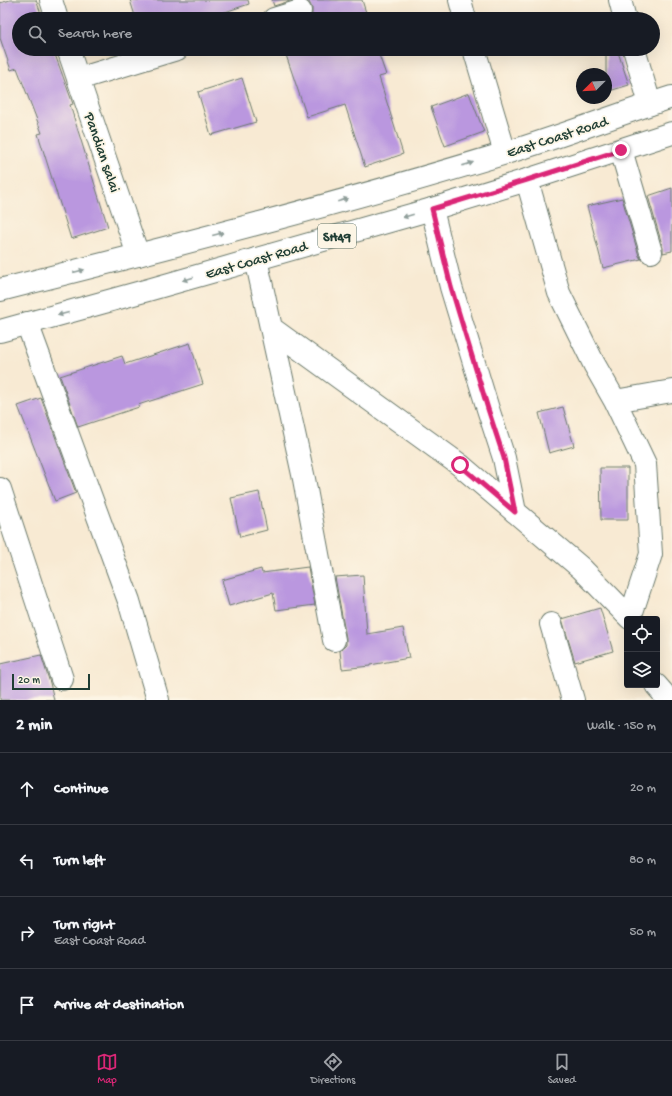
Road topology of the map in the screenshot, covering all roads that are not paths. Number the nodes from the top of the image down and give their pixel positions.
1 (50, 0) edge
2 (460, 0) edge
3 (620, 0) edge
4 (300, 11) dead end
5 (54, 12) edge
6 (297, 12) edge
7 (463, 12) edge
8 (623, 12) edge
9 (70, 56) edge
10 (154, 56) edge
11 (476, 56) edge
12 (636, 56) edge
13 (78, 79) junction
14 (672, 97) edge
15 (650, 104) junction
16 (672, 133) edge
17 (621, 150) junction
18 (505, 153) junction
19 (527, 180) junction
20 (432, 209) junction
21 (651, 252) dead end
22 (138, 256) junction
23 (256, 259) junction
24 (0, 290) edge
25 (27, 324) junction
26 (271, 328) junction
27 (0, 331) edge
28 (672, 391) edge
29 (615, 401) junction
30 (0, 489) edge
31 (515, 512) junction
32 (628, 616) edge
33 (631, 616) edge
34 (551, 624) dead end
35 (334, 640) dead end
36 (62, 678) dead end
37 (659, 688) edge
38 (158, 700) edge
39 (573, 700) edge
40 (666, 700) edge

1 - 5 street
2 - 7 street
3 - 8 street
4 - 6 street
9 - 13 street, Pandian salai
10 - 13 street
11 - 18 street
12 - 15 street
13 - 22 street, Pandian salai
14 - 15 street, East Coast Road / SH49
15 - 18 street, East Coast Road / SH49
16 - 17 street, East Coast Road / SH49
17 - 19 street, East Coast Road / SH49
17 - 21 street
22 -> 18 street, East Coast Road / SH49
19 - 20 street, East Coast Road / SH49
19 - 29 street
20 -> 23 street, East Coast Road / SH49
20 - 31 street
24 -> 22 street, East Coast Road / SH49
23 -> 25 street, East Coast Road / SH49
23 - 26 street
25 - 27 street, East Coast Road / SH49
25 - 38 street
26 - 31 street
26 - 35 street
28 - 29 street
29 - 33 street
30 - 36 street
31 - 32 street
34 - 39 street
37 - 40 street

